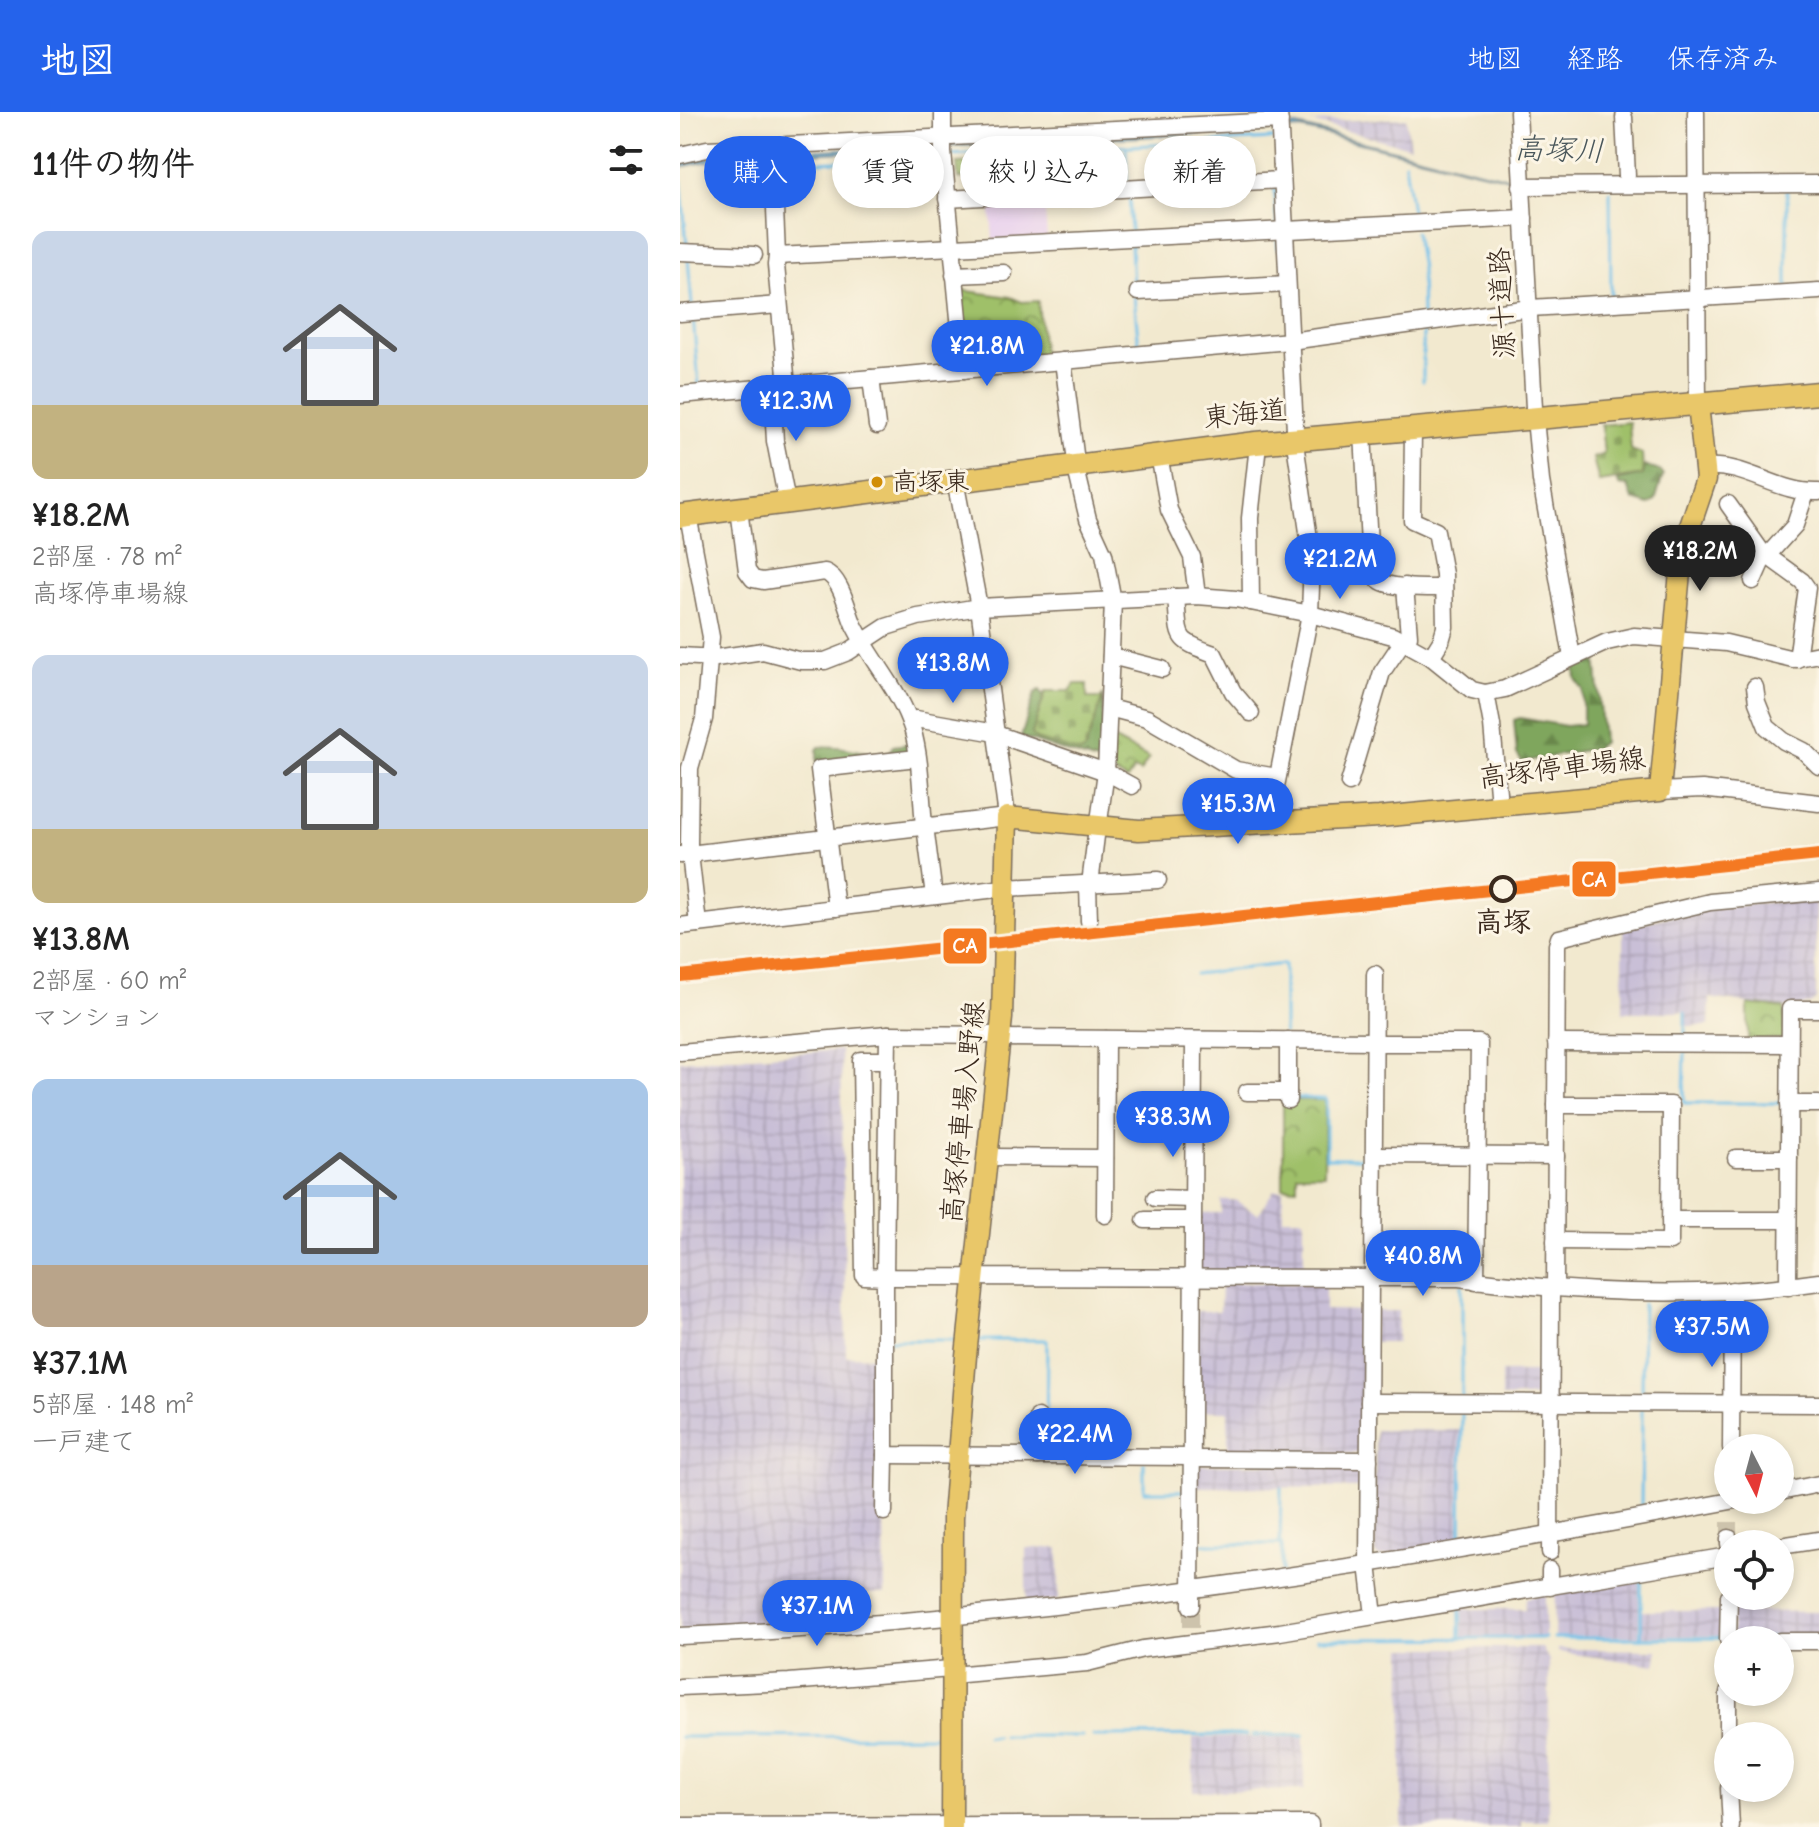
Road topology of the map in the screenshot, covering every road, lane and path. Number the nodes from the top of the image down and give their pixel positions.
1 (943, 112) edge
2 (1518, 112) edge
3 (1696, 112) edge
4 (1624, 117) dead end
5 (1280, 122) edge
6 (943, 136) edge
7 (944, 143) edge
8 (832, 147) edge
9 (684, 152) edge
10 (944, 157) edge
11 (1627, 176) junction
12 (1281, 180) junction
13 (1696, 180) junction
14 (1521, 181) junction
15 (1819, 184) edge
16 (947, 199) junction
17 (775, 208) edge
18 (1524, 218) junction
19 (1284, 231) junction
20 (951, 247) junction
21 (680, 252) edge
22 (754, 255) dead end
23 (777, 256) junction
24 (1004, 273) dead end
25 (954, 275) junction
26 (1287, 284) junction
27 (1819, 291) edge
28 (1138, 292) dead end
29 (1697, 298) junction
30 (779, 305) junction
31 (1530, 308) junction
32 (680, 313) edge
33 (1290, 341) junction
34 (1063, 361) junction
35 (964, 370) junction
36 (871, 378) junction
37 (780, 386) junction
38 (1819, 393) edge
39 (680, 395) edge
40 (1698, 404) junction
41 (1536, 419) junction
42 (877, 426) dead end
43 (1413, 429) junction
44 (1363, 433) junction
45 (1295, 439) junction
46 (1256, 443) junction
47 (1159, 455) junction
48 (1076, 465) junction
49 (1706, 467) junction
50 (955, 480) junction
51 (1812, 492) edge
52 (787, 502) junction
53 (1728, 504) dead end
54 (739, 509) junction
55 (684, 516) edge
56 (1766, 555) junction
57 (1753, 581) dead end
58 (1405, 586) junction
59 (1444, 588) junction
60 (1197, 596) junction
61 (1176, 597) junction
62 (1113, 601) junction
63 (1251, 602) junction
64 (979, 607) junction
65 (1310, 614) junction
66 (1673, 638) junction
67 (863, 641) junction
68 (1404, 642) junction
69 (1819, 654) edge
70 (680, 656) edge
71 (1111, 656) junction
72 (710, 657) junction
73 (1431, 657) junction
74 (1572, 657) junction
75 (1797, 659) junction
76 (1162, 669) dead end
77 (1755, 687) dead end
78 (1486, 693) junction
79 (1109, 708) junction
80 (1251, 713) dead end
81 (910, 722) junction
82 (997, 734) junction
83 (917, 758) junction
84 (1818, 764) edge
85 (685, 768) edge
86 (1106, 772) junction
87 (1277, 777) junction
88 (1349, 783) dead end
89 (1132, 786) dead end
90 (1660, 791) junction
91 (1819, 803) edge
92 (1499, 804) junction
93 (1007, 817) junction
94 (1269, 822) junction
95 (925, 826) junction
96 (1098, 828) junction
97 (827, 838) junction
98 (685, 855) edge
99 (1158, 880) dead end
100 (1089, 884) junction
101 (1005, 888) junction
102 (1819, 892) edge
103 (934, 896) junction
104 (836, 908) junction
105 (1089, 921) dead end
106 (698, 924) junction
107 (680, 926) edge
108 (1378, 981) dead end
109 (1819, 1009) edge
110 (888, 1034) junction
111 (1000, 1037) junction
112 (1106, 1039) junction
113 (1194, 1040) junction
114 (1288, 1040) junction
115 (1375, 1042) junction
116 (1556, 1043) junction
117 (1789, 1044) junction
118 (680, 1052) edge
119 (888, 1060) junction
120 (1247, 1092) dead end
121 (1789, 1104) junction
122 (1819, 1104) edge
123 (1556, 1105) junction
124 (1374, 1155) junction
125 (1477, 1155) junction
126 (1556, 1156) junction
127 (987, 1157) junction
128 (1105, 1158) junction
129 (1736, 1158) dead end
130 (1789, 1158) junction
131 (1155, 1198) dead end
132 (1193, 1199) junction
133 (1105, 1215) dead end
134 (1145, 1220) dead end
135 (1193, 1220) junction
136 (1670, 1220) junction
137 (1788, 1220) junction
138 (1555, 1241) junction
139 (885, 1277) junction
140 (974, 1278) junction
141 (1193, 1279) junction
142 (1372, 1280) junction
143 (1476, 1281) junction
144 (1819, 1282) edge
145 (1788, 1287) junction
146 (1553, 1289) junction
147 (1732, 1290) junction
148 (1369, 1402) junction
149 (1551, 1402) junction
150 (1732, 1403) junction
151 (1819, 1404) edge
152 (1038, 1417) dead end
153 (1731, 1434) edge
154 (885, 1455) junction
155 (958, 1456) junction
156 (1038, 1456) junction
157 (1192, 1458) junction
158 (1369, 1460) junction
159 (1819, 1484) edge
160 (1794, 1489) edge
161 (1714, 1504) edge
162 (884, 1512) dead end
163 (1730, 1514) edge
164 (1729, 1520) tunnel mouth
165 (1550, 1533) junction
166 (1819, 1540) edge
167 (1794, 1544) edge
168 (1550, 1552) dead end
169 (1714, 1558) edge
170 (1368, 1564) junction
171 (1550, 1570) dead end
172 (1550, 1587) junction
173 (1191, 1598) junction
174 (1374, 1616) junction
175 (951, 1617) junction
176 (680, 1636) edge
177 (1794, 1641) edge
178 (1819, 1641) edge
179 (952, 1672) junction
180 (680, 1687) edge
181 (1730, 1802) edge
182 (680, 1826) edge
183 (952, 1826) edge
184 (1283, 1826) edge
185 (1310, 1827) edge
186 (1731, 1827) edge

1 - 6 street
2 - 14 street, 源十道路
3 - 13 street
4 - 11 street
5 - 7 street
5 - 12 street
8 - 9 street
10 - 16 street
11 - 13 street
11 - 14 street
12 - 16 street
12 - 19 street
13 - 14 street
13 - 15 street
13 - 29 street
14 - 18 street, 源十道路
16 - 20 street
17 - 23 street
18 - 19 street
18 - 31 street, 源十道路
19 - 20 street
19 - 26 street
20 - 23 street
20 - 25 street
21 - 22 street
23 - 30 street
24 - 25 street
25 - 35 street
26 - 28 street
26 - 33 street
27 - 29 street
29 - 31 street
29 - 40 street
30 - 32 street
30 - 37 street
31 - 33 street
31 - 41 street, 源十道路
33 - 34 street
33 - 45 street
34 - 35 street
34 - 48 street
35 - 36 street
36 - 37 street
36 - 42 street
37 - 39 street
37 - 52 street
38 - 40 highway, 東海道
40 - 41 highway, 東海道
40 - 49 main road, 高塚停車場線
41 - 43 highway, 東海道
41 - 74 street, 源十道路
43 - 44 highway, 東海道
43 - 59 street
44 - 45 highway, 東海道
44 - 58 street
45 - 46 highway, 東海道
45 - 65 street
46 - 47 highway, 東海道
46 - 63 street
47 - 48 highway, 東海道
47 - 60 street
48 - 50 highway, 東海道
48 - 62 street
49 - 51 street
49 - 66 main road, 高塚停車場線
50 - 52 highway, 東海道
50 - 64 street
51 - 56 street
52 - 54 highway, 東海道
53 - 56 street
54 - 55 highway, 東海道
54 - 67 street
55 - 72 street
56 - 57 street
56 - 75 street
58 - 59 street
58 - 68 street
59 - 73 street
60 - 61 street
60 - 63 street
61 - 62 street
61 - 80 street
62 - 64 street
62 - 71 street
63 - 65 street
64 - 67 street
64 - 82 street
65 - 68 street
65 - 87 street
66 - 74 street
66 - 75 street
66 - 90 main road, 高塚停車場線
67 - 72 street
67 - 81 street
68 - 73 street
68 - 88 street
69 - 75 street
70 - 72 street
71 - 76 street
71 - 79 street
72 - 85 street
73 - 78 street
74 - 78 street
77 - 84 street
78 - 92 street
79 - 86 street
79 - 87 street
81 - 82 street
81 - 83 street
82 - 86 street
82 - 93 street
83 - 95 street
83 - 97 street
85 - 98 street
86 - 89 street
86 - 96 street
87 - 94 street
90 - 91 street
90 - 92 main road, 高塚停車場線
92 - 94 main road, 高塚停車場線
93 - 95 street
93 - 96 main road
93 - 101 main road, 高塚停車場入野線
94 - 96 main road
95 - 97 street
95 - 103 street
96 - 100 street
97 - 98 street
97 - 104 street
98 - 106 street
99 - 100 street
100 - 101 street
100 - 105 street
101 - 103 street
101 - 111 main road, 高塚停車場入野線
102 - 116 street
103 - 104 street
104 - 106 street
106 - 107 street
108 - 115 street
109 - 117 street
110 - 111 street
110 - 118 street
110 - 119 street
111 - 112 street
111 - 127 main road, 高塚停車場入野線
112 - 113 street
112 - 128 street
113 - 114 street
113 - 132 street
114 - 115 street
114 - 120 street
115 - 124 street
115 - 125 street
116 - 117 street
116 - 123 street
117 - 121 street
119 - 139 street
119 - 139 street
121 - 122 street
121 - 130 street
123 - 126 street
123 - 136 street
124 - 125 street
124 - 142 street
125 - 126 street
125 - 143 street
126 - 138 street
127 - 128 street
127 - 140 main road, 高塚停車場入野線
128 - 133 street
129 - 130 street
130 - 137 street
131 - 132 street
132 - 135 street
134 - 135 street
135 - 141 street
136 - 137 street
136 - 138 street
137 - 145 street
138 - 146 street
139 - 140 street
139 - 154 street
140 - 141 street
140 - 155 main road, 高塚停車場入野線
141 - 142 street
141 - 157 street
142 - 143 street
142 - 148 street
143 - 146 street
144 - 145 street
145 - 147 street
146 - 147 street
146 - 149 street
147 - 150 street
148 - 149 street
148 - 158 street
149 - 150 street
149 - 165 street
150 - 151 street
150 - 153 street
152 - 156 street
154 - 155 street
154 - 162 street
155 - 156 street
155 - 175 main road, 高塚停車場入野線
156 - 157 street
157 - 158 street
157 - 173 street
158 - 170 street
159 - 160 street
161 - 165 street
163 - 164 street
165 - 168 street
165 - 170 street
166 - 167 street
169 - 172 street
170 - 173 street
170 - 174 street
171 - 172 street
172 - 174 street
173 - 175 street
174 - 179 street
175 - 176 street
175 - 179 main road, 高塚停車場入野線
177 - 178 street
179 - 180 street
179 - 183 main road, 高塚停車場入野線
181 - 186 street
182 - 183 street
183 - 184 street
184 - 185 street

